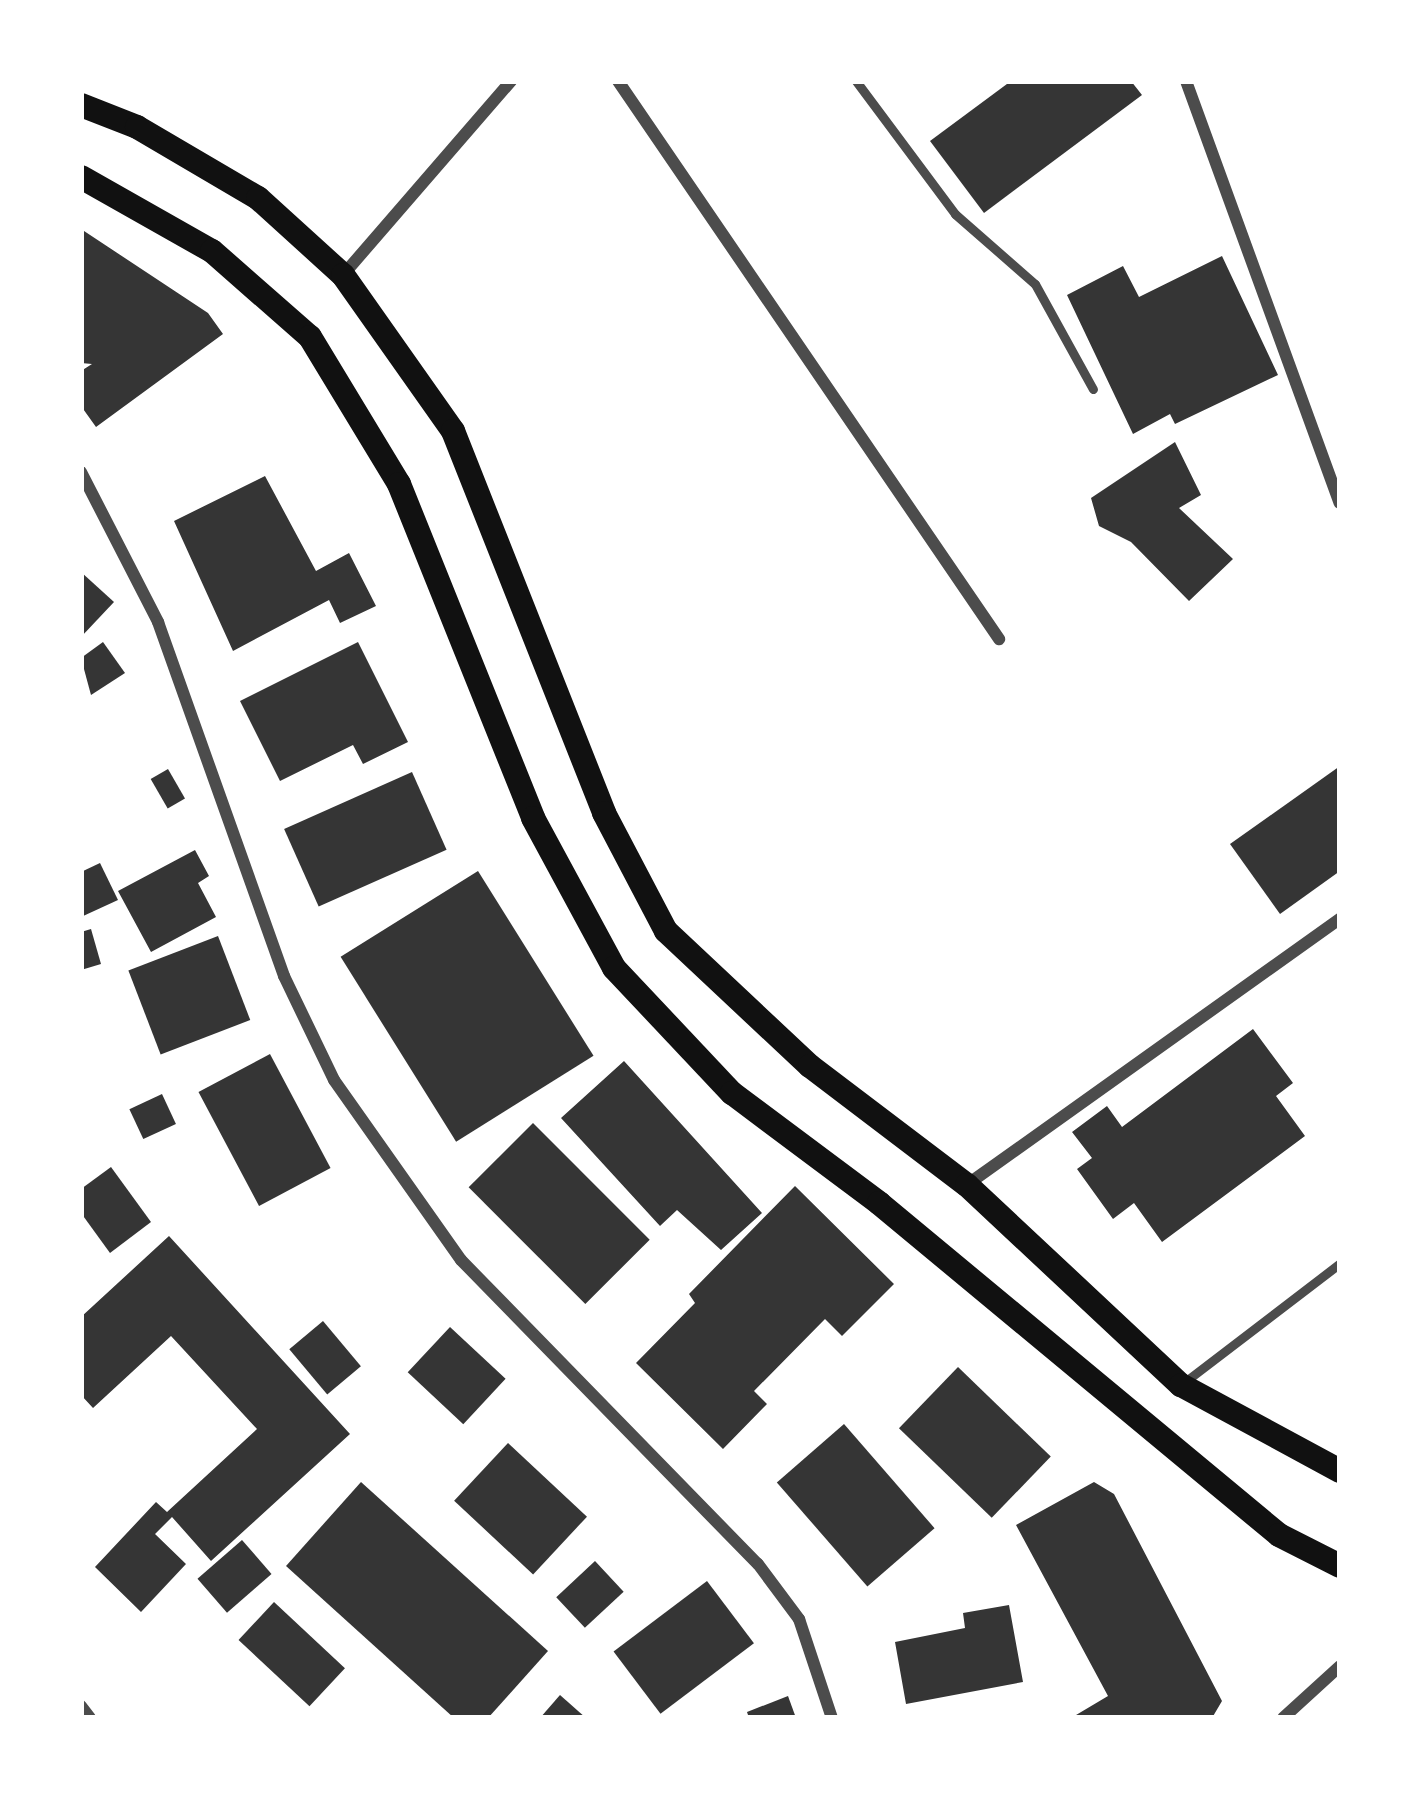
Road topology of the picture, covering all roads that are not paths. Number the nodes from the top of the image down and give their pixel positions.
1 (511, 81) edge
2 (618, 81) edge
3 (856, 81) edge
4 (1186, 81) edge
5 (81, 105) edge
6 (81, 176) edge
7 (343, 275) junction
8 (1093, 389) dead end
9 (81, 472) edge
10 (1340, 503) edge
11 (999, 639) dead end
12 (1340, 919) edge
13 (967, 1185) junction
14 (1340, 1263) edge
15 (1181, 1385) junction
16 (1340, 1471) edge
17 (1340, 1566) edge
18 (1340, 1666) edge
19 (81, 1706) edge
20 (90, 1718) edge
21 (832, 1718) edge
22 (1283, 1718) edge

1 - 7 street
2 - 11 street
3 - 8 lane
4 - 10 street
5 - 7 main road
6 - 17 main road
7 - 13 main road
9 - 21 street
12 - 13 street
13 - 15 main road
14 - 15 lane
15 - 16 main road
18 - 22 street
19 - 20 street

